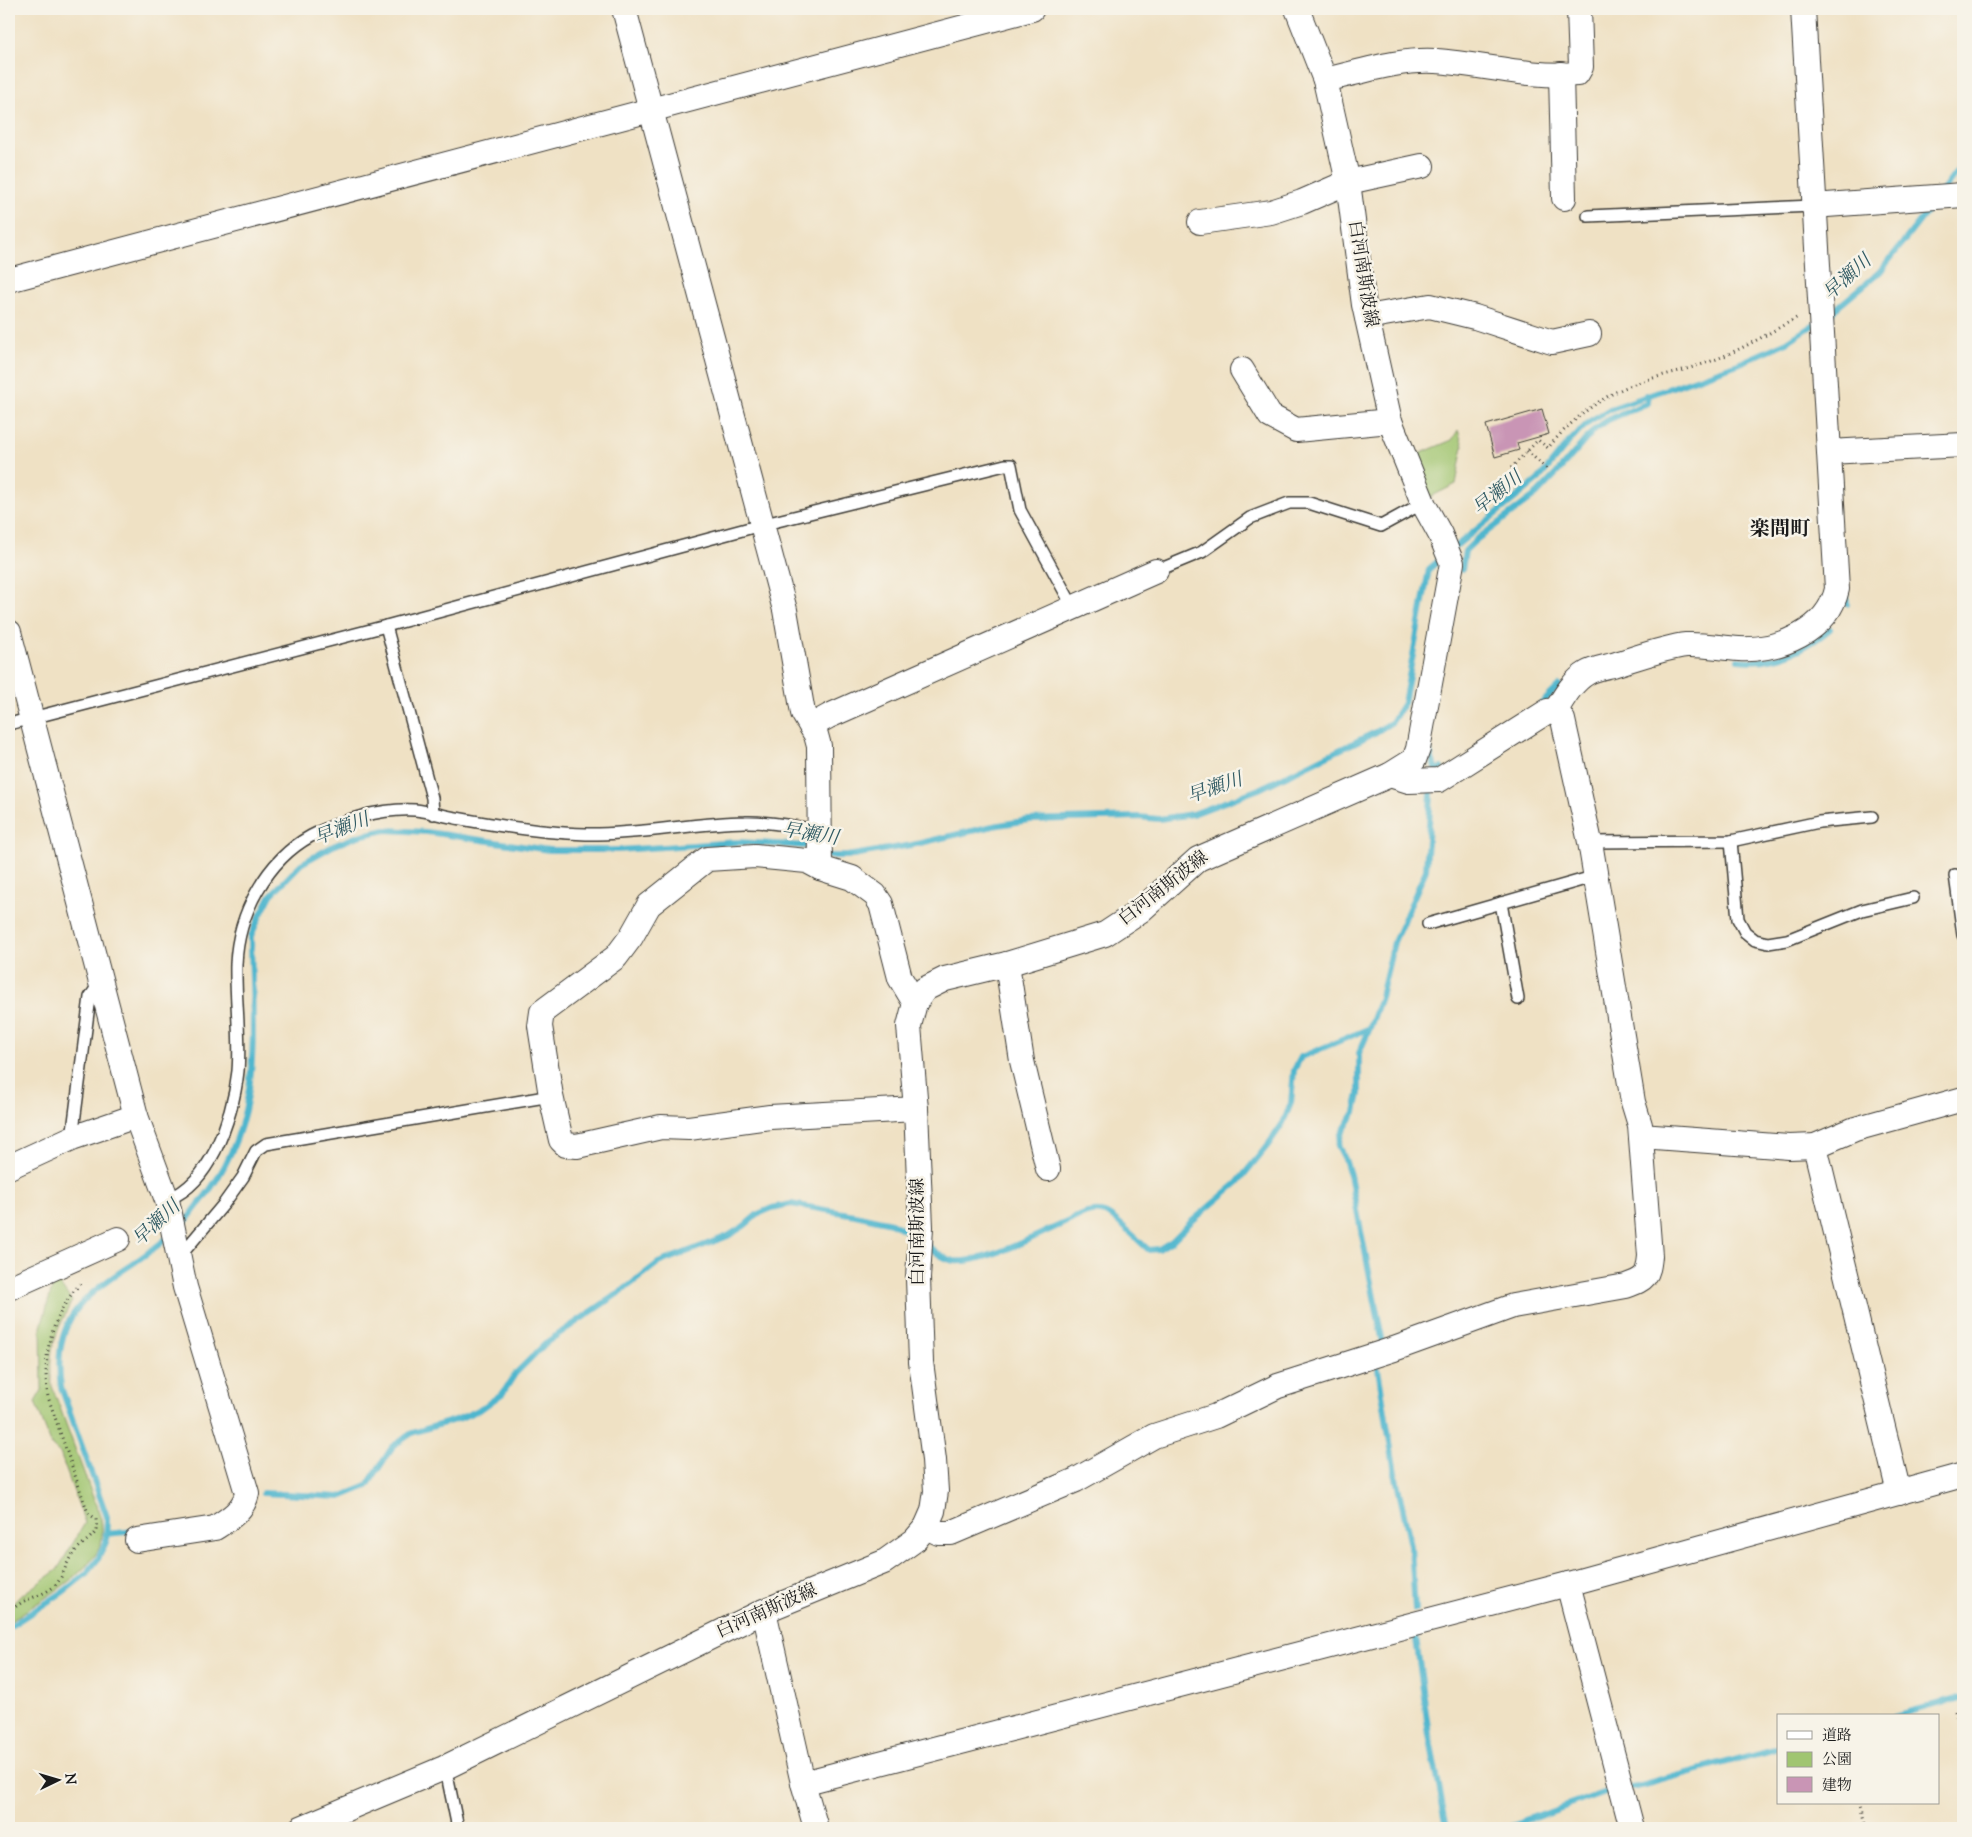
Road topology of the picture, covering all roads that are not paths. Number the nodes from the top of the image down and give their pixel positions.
1 (624, 9) edge
2 (1032, 9) edge
3 (1297, 9) edge
4 (1579, 9) edge
5 (1803, 9) edge
6 (1561, 74) junction
7 (1325, 80) junction
8 (650, 109) junction
9 (1422, 166) dead end
10 (1348, 182) junction
11 (1962, 195) edge
12 (1564, 198) dead end
13 (1813, 206) junction
14 (1588, 216) dead end
15 (1200, 222) dead end
16 (9, 280) edge
17 (1367, 317) junction
18 (1589, 334) dead end
19 (1242, 370) dead end
20 (1390, 421) junction
21 (1963, 446) edge
22 (1830, 452) junction
23 (1424, 505) junction
24 (761, 525) junction
25 (1156, 571) joint
26 (1073, 607) junction
27 (386, 626) junction
28 (9, 632) edge
29 (1556, 710) junction
30 (32, 718) junction
31 (9, 724) edge
32 (811, 726) junction
33 (1390, 774) junction
34 (433, 814) junction
35 (1872, 817) dead end
36 (1731, 841) junction
37 (1590, 842) junction
38 (820, 850) junction
39 (1955, 875) dead end
40 (1596, 876) junction
41 (1913, 898) dead end
42 (1501, 903) junction
43 (1428, 924) dead end
44 (1963, 935) edge
45 (1007, 964) junction
46 (100, 983) junction
47 (1518, 999) dead end
48 (915, 1003) junction
49 (551, 1096) junction
50 (1963, 1098) edge
51 (916, 1109) junction
52 (136, 1116) junction
53 (1640, 1136) junction
54 (72, 1138) junction
55 (1815, 1146) junction
56 (9, 1167) edge
57 (1048, 1168) dead end
58 (163, 1213) junction
59 (125, 1240) road end
60 (177, 1252) junction
61 (9, 1288) edge
62 (1963, 1475) edge
63 (1899, 1493) junction
64 (926, 1527) junction
65 (137, 1540) dead end
66 (1568, 1584) junction
67 (764, 1611) junction
68 (444, 1768) junction
69 (804, 1783) junction
70 (301, 1828) edge
71 (458, 1828) edge
72 (816, 1828) edge
73 (1632, 1828) edge

1 - 8 street
2 - 8 street
3 - 7 street, 白河南斯波線
4 - 6 street
5 - 13 street
6 - 7 street
6 - 12 street
7 - 10 street, 白河南斯波線
8 - 16 street
8 - 24 street
9 - 10 street
10 - 15 street
10 - 17 street, 白河南斯波線
11 - 13 street
13 - 14 lane
13 - 22 street
17 - 18 street
17 - 20 street, 白河南斯波線
19 - 20 street
20 - 23 street, 白河南斯波線
21 - 22 street
22 - 29 street
23 - 25 lane
23 - 33 street, 白河南斯波線
24 - 26 lane
24 - 27 lane
24 - 32 street
25 - 26 street
26 - 32 street
27 - 30 lane
27 - 34 lane
28 - 30 street
29 - 33 street
29 - 37 street
30 - 31 lane
30 - 46 street
32 - 38 street
33 - 45 street, 白河南斯波線
34 - 38 lane
34 - 58 lane
35 - 36 lane
36 - 37 lane
36 - 41 lane
37 - 40 street
38 - 48 street
38 - 49 street
39 - 44 lane
40 - 42 lane
40 - 53 street
42 - 43 lane
42 - 47 lane
45 - 48 street, 白河南斯波線
45 - 57 street
46 - 52 street
46 - 54 lane
48 - 51 street, 白河南斯波線
49 - 51 street
49 - 60 lane
50 - 55 street
51 - 64 street, 白河南斯波線
52 - 54 street
52 - 58 street
53 - 55 street
53 - 64 street
54 - 56 street
55 - 63 street
58 - 60 street
59 - 61 street
60 - 65 street
62 - 63 street
63 - 66 street
64 - 67 street, 白河南斯波線
66 - 69 street
66 - 73 street
67 - 68 street, 白河南斯波線
67 - 69 street
68 - 70 street, 白河南斯波線
68 - 71 lane
69 - 72 street

